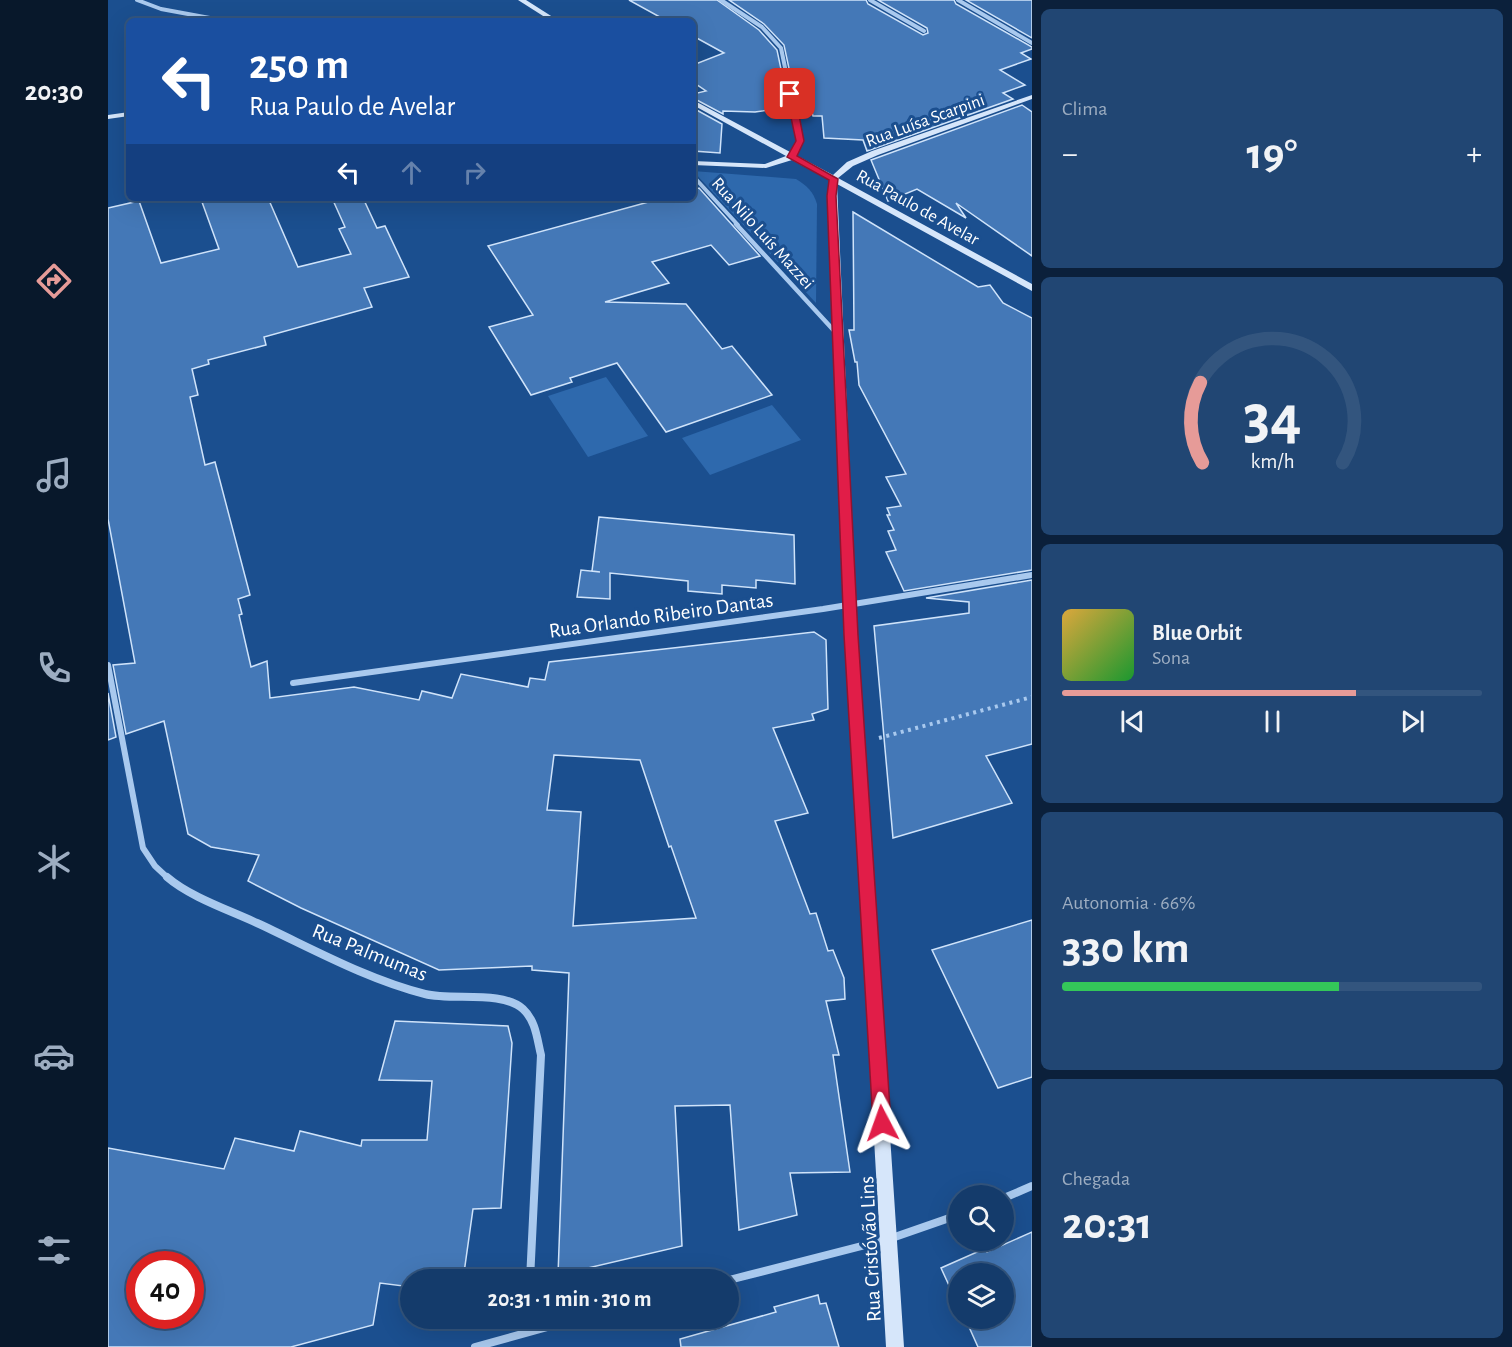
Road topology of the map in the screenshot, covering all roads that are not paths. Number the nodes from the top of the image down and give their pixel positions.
1 (138, 0) edge
2 (521, 0) edge
3 (721, 0) edge
4 (870, 0) edge
5 (958, 0) edge
6 (210, 18) edge
7 (551, 18) edge
8 (924, 31) dead end
9 (1032, 43) edge
10 (1032, 97) edge
11 (696, 104) edge
12 (126, 114) edge
13 (108, 117) edge
14 (792, 157) junction
15 (696, 163) edge
16 (696, 179) edge
17 (833, 179) junction
18 (1032, 288) edge
19 (838, 335) junction
20 (1032, 576) edge
21 (850, 604) junction
22 (108, 665) edge
23 (293, 683) dead end
24 (1032, 1186) edge
25 (1014, 1194) edge
26 (948, 1218) edge
27 (889, 1239) junction
28 (531, 1269) edge
29 (739, 1277) edge
30 (527, 1329) edge
31 (538, 1329) edge
32 (527, 1332) junction
33 (475, 1347) edge
34 (895, 1347) edge

1 - 6 street
2 - 7 street
3 - 14 street
4 - 8 street
5 - 9 street
10 - 17 street, Rua Luísa Scarpini
11 - 14 street, Rua Paulo de Avelar
12 - 13 street
14 - 15 street
14 - 17 street, Rua Paulo de Avelar
16 - 19 street, Rua Nilo Luís Mazzei
17 - 18 street, Rua Paulo de Avelar
17 - 19 street, Rua Cristóvão Lins
19 - 21 street, Rua Cristóvão Lins
20 - 21 street, Rua Orlando Ribeiro Dantas
21 - 23 street, Rua Orlando Ribeiro Dantas
21 - 27 street, Rua Cristóvão Lins
22 - 28 street, Rua Palmumas
24 - 25 street
26 - 27 street
27 - 29 street
27 - 34 street, Rua Cristóvão Lins
30 - 32 street
31 - 32 street
32 - 33 street

